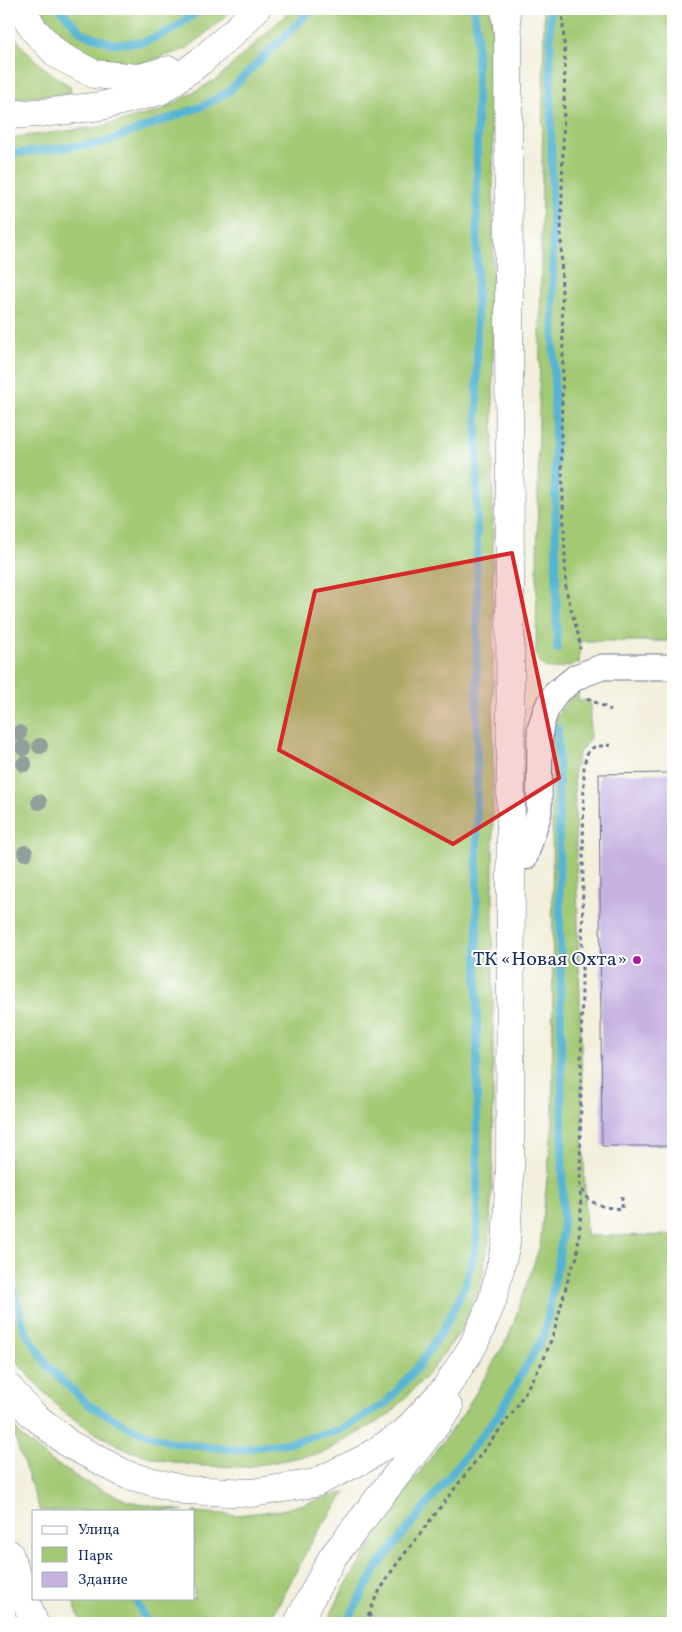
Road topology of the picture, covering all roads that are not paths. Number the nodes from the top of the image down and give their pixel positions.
1 (22, 9) edge
2 (256, 9) edge
3 (505, 9) edge
4 (520, 9) edge
5 (202, 61) junction
6 (9, 116) edge
7 (673, 667) edge
8 (525, 857) junction
9 (9, 1388) edge
10 (9, 1554) edge
11 (34, 1623) edge
12 (298, 1623) edge

1 - 5 main road
2 - 5 main road
3 - 9 main road
4 - 8 main road
5 - 6 main road
7 - 8 street
8 - 12 main road
10 - 11 main road

